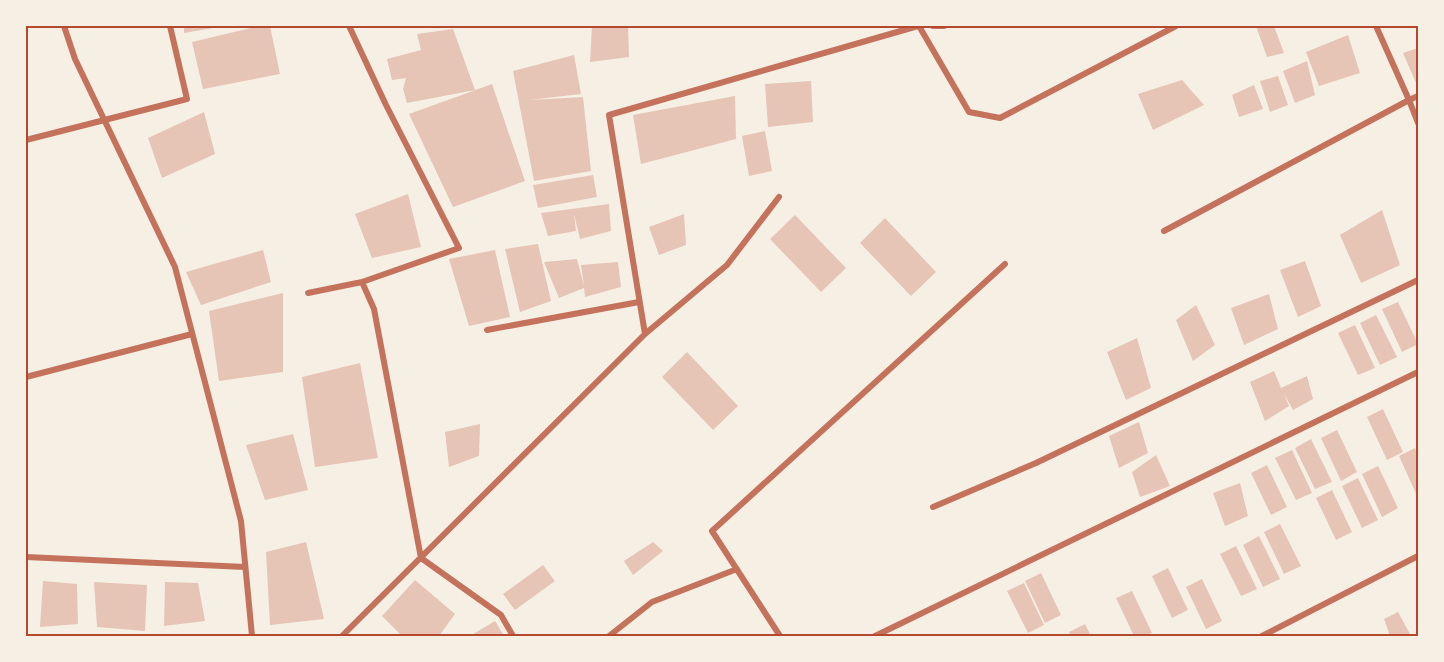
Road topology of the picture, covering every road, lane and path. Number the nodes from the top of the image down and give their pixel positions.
1 (64, 26) edge
2 (170, 26) edge
3 (349, 26) edge
4 (918, 26) edge
5 (933, 26) edge
6 (944, 26) edge
7 (1176, 26) edge
8 (1376, 26) edge
9 (1419, 96) edge
10 (1409, 100) junction
11 (106, 120) junction
12 (1419, 123) edge
13 (26, 140) edge
14 (779, 196) dead end
15 (1164, 231) dead end
16 (1005, 264) dead end
17 (1419, 280) edge
18 (362, 282) junction
19 (308, 293) dead end
20 (639, 302) junction
21 (487, 330) dead end
22 (192, 334) junction
23 (645, 334) junction
24 (1419, 372) edge
25 (26, 377) edge
26 (933, 507) dead end
27 (1419, 556) edge
28 (26, 557) edge
29 (421, 558) junction
30 (245, 567) junction
31 (737, 569) junction
32 (252, 636) edge
33 (342, 636) edge
34 (513, 636) edge
35 (609, 636) edge
36 (780, 636) edge
37 (874, 636) edge
38 (1262, 636) edge

1 - 11 street
2 - 11 street
3 - 18 street
4 - 7 street
4 - 20 street
5 - 6 street
8 - 10 street
9 - 10 street
10 - 12 street
10 - 15 street
11 - 13 street
11 - 22 street
14 - 23 street
16 - 31 street
17 - 26 street
18 - 19 street
18 - 29 street
20 - 21 street
20 - 23 street
22 - 25 street
22 - 30 street
23 - 29 street
24 - 37 street
27 - 38 street
28 - 30 street
29 - 33 street
29 - 34 street
30 - 32 street
31 - 35 street
31 - 36 street

